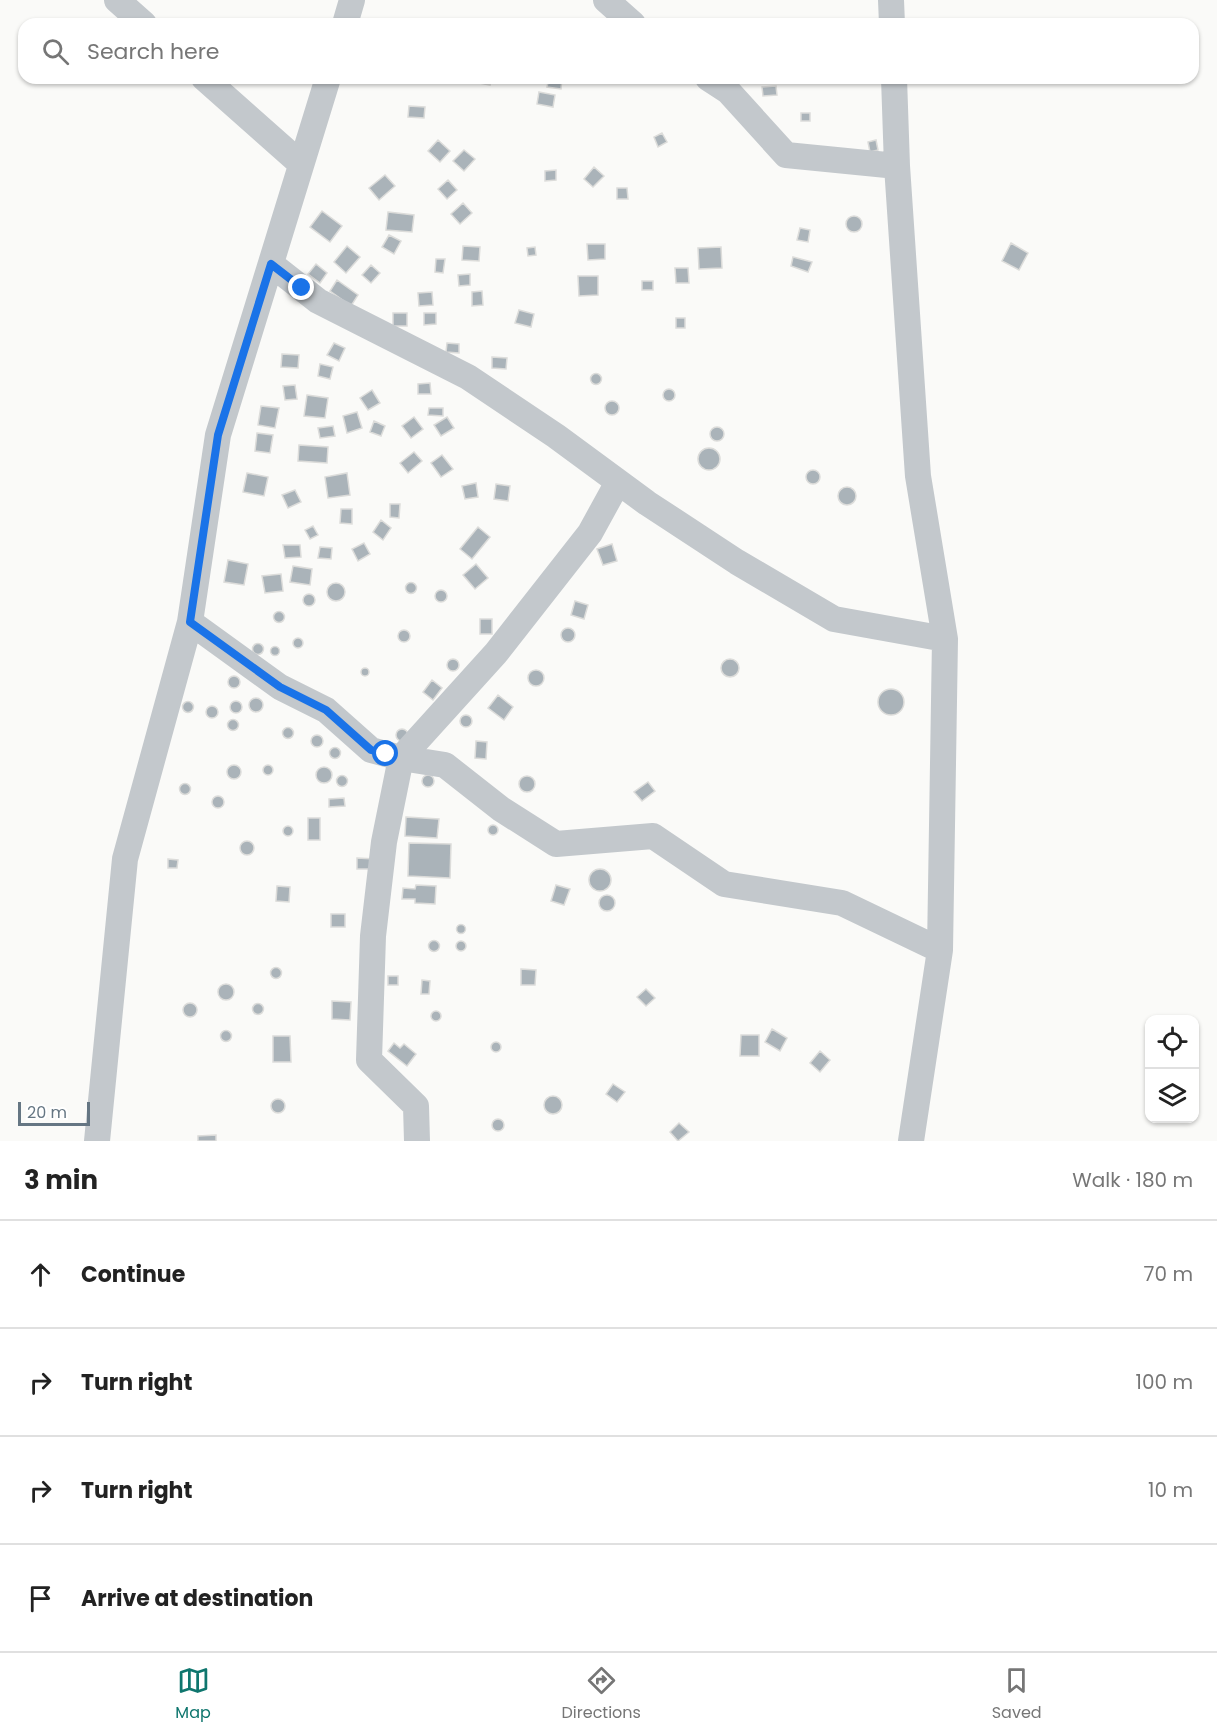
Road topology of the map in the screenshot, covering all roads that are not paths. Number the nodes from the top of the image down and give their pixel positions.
1 (117, 0) edge
2 (352, 0) edge
3 (606, 0) edge
4 (891, 0) edge
5 (137, 18) edge
6 (347, 18) edge
7 (626, 18) edge
8 (892, 18) edge
9 (211, 84) edge
10 (326, 84) edge
11 (717, 84) edge
12 (894, 84) edge
13 (301, 164) junction
14 (897, 166) junction
15 (271, 264) junction
16 (618, 482) junction
17 (190, 622) junction
18 (945, 639) junction
19 (401, 758) junction
20 (940, 950) junction
21 (97, 1141) edge
22 (417, 1141) edge
23 (911, 1141) edge

1 - 5 street
2 - 6 street
3 - 7 street
4 - 8 street
9 - 13 street
10 - 13 street
11 - 14 street
12 - 14 street
13 - 15 street
14 - 18 street
15 - 16 street
15 - 17 street
16 - 18 street
16 - 19 street
17 - 19 street
17 - 21 street
18 - 20 street
19 - 20 street
19 - 22 street
20 - 23 street

